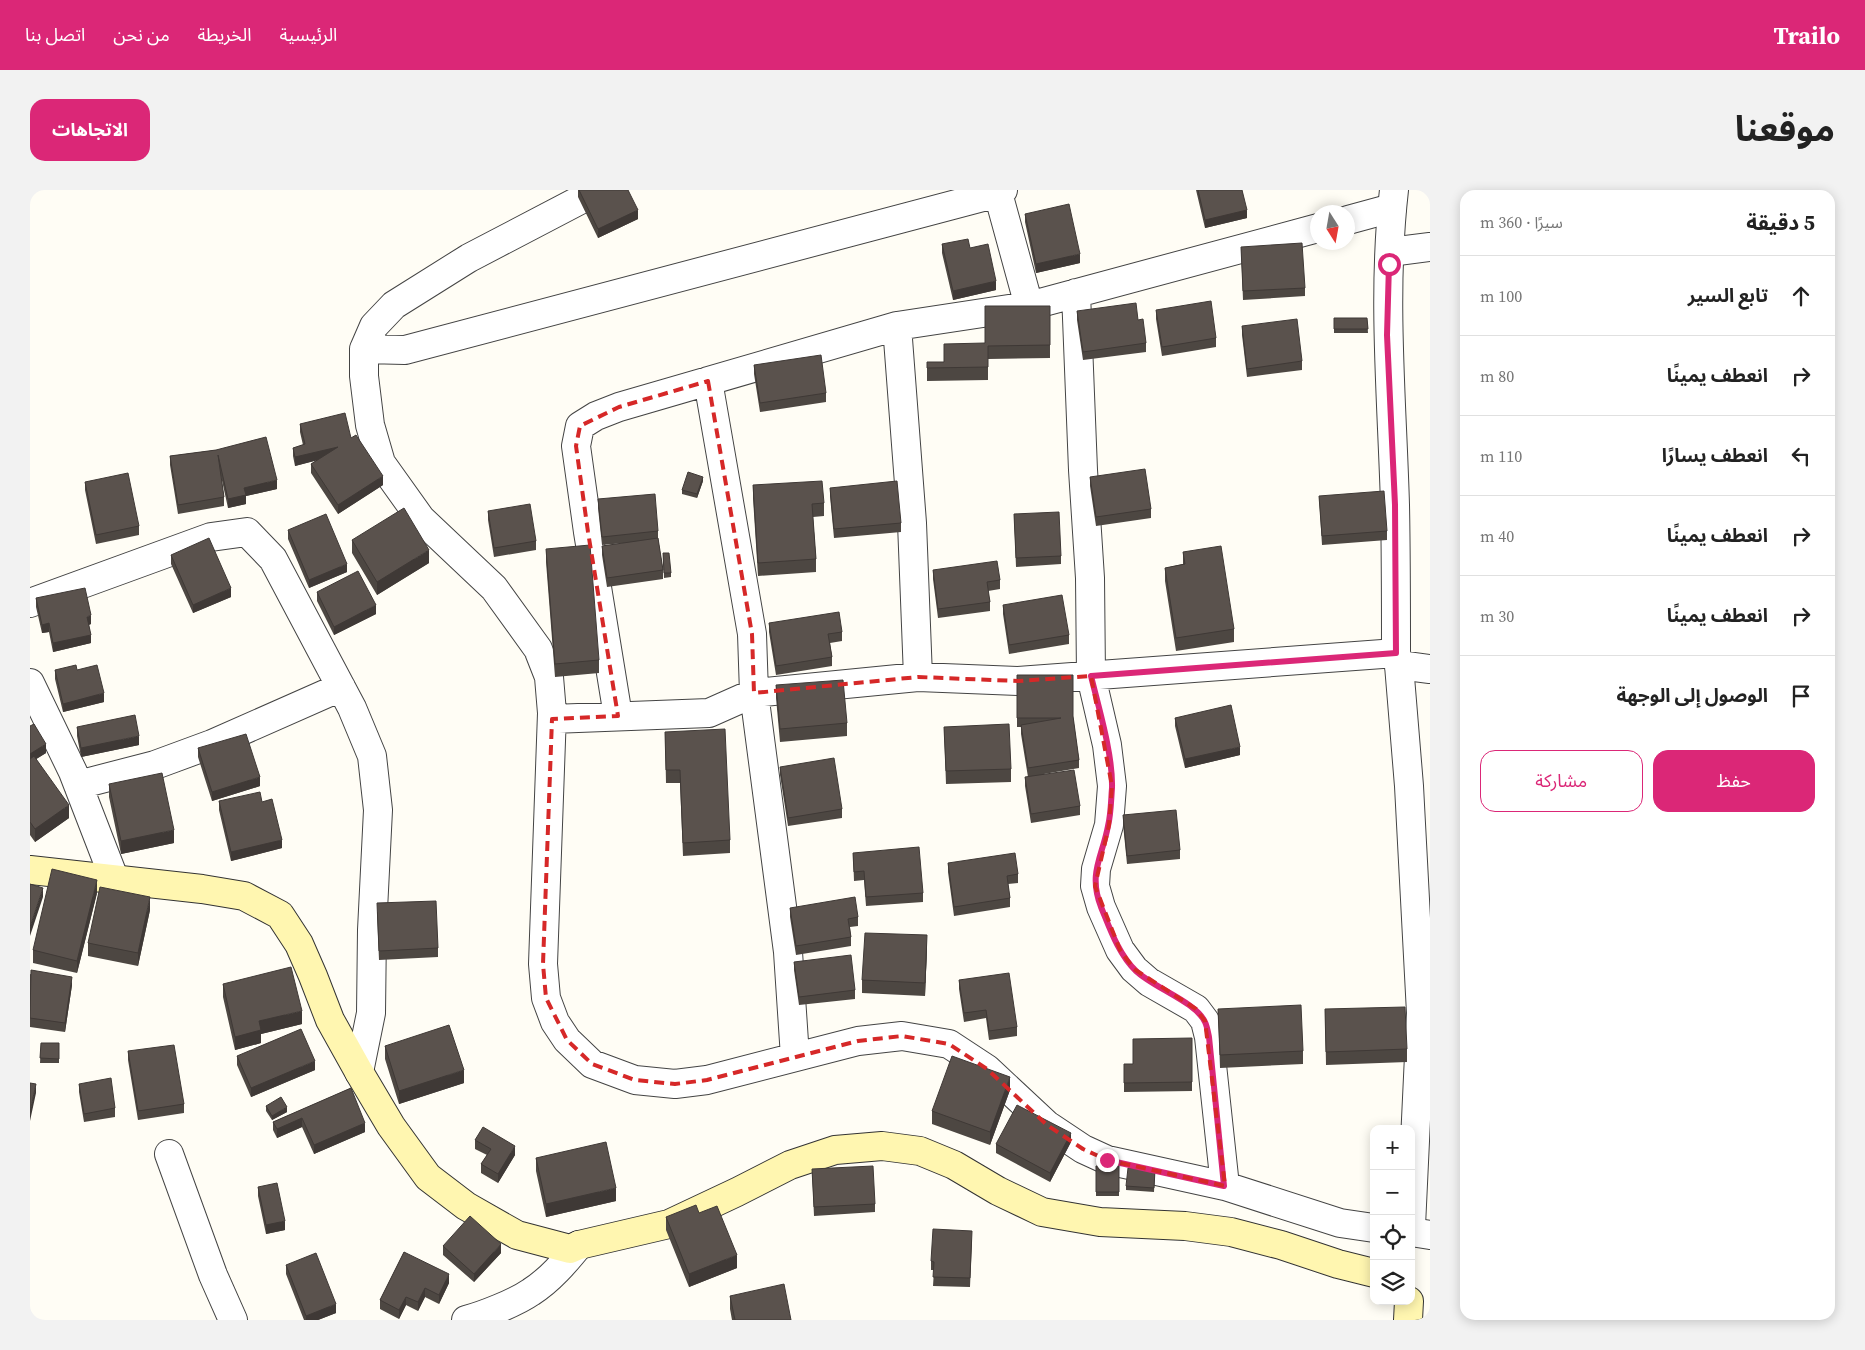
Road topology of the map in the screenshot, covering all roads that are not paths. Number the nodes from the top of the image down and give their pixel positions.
1 (599, 190) edge
2 (1001, 191) edge
3 (963, 196) edge
4 (1393, 199) edge
5 (1355, 217) edge
6 (1310, 230) edge
7 (1430, 247) edge
8 (1390, 252) junction
9 (1076, 293) junction
10 (1029, 306) junction
11 (897, 326) junction
12 (364, 349) junction
13 (708, 381) junction
14 (30, 603) edge
15 (1397, 659) junction
16 (1430, 669) edge
17 (1091, 676) junction
18 (918, 677) junction
19 (30, 683) edge
20 (341, 687) junction
21 (754, 693) junction
22 (618, 716) junction
23 (552, 719) junction
24 (78, 785) junction
25 (30, 870) edge
26 (114, 878) junction
27 (1424, 940) edge
28 (1425, 1014) edge
29 (795, 1057) junction
30 (359, 1072) junction
31 (168, 1154) dead end
32 (1224, 1186) junction
33 (1412, 1215) edge
34 (1370, 1227) edge
35 (1415, 1233) edge
36 (1430, 1235) edge
37 (579, 1245) junction
38 (1370, 1272) edge
39 (1409, 1305) edge
40 (233, 1320) edge
41 (466, 1320) edge
42 (1408, 1320) edge

1 - 12 street
2 - 3 street
2 - 10 street
3 - 12 street
4 - 5 street
4 - 8 street
6 - 9 street
7 - 8 street
8 - 15 street
9 - 10 street
9 - 17 street
10 - 11 street
11 - 13 street
11 - 18 street
12 - 23 street
13 - 21 street
13 - 22 street
14 - 20 street
15 - 16 street
15 - 17 street
15 - 27 street
17 - 18 street
17 - 32 street
18 - 21 street
19 - 24 street
20 - 24 street
20 - 30 street
21 - 22 street
21 - 29 street
22 - 23 street
23 - 29 street
24 - 26 street
25 - 26 main road
26 - 30 main road
27 - 28 street
28 - 33 street
29 - 32 street
30 - 37 main road
31 - 40 street
32 - 34 street
35 - 36 street
37 - 38 main road
37 - 41 street
39 - 42 main road

